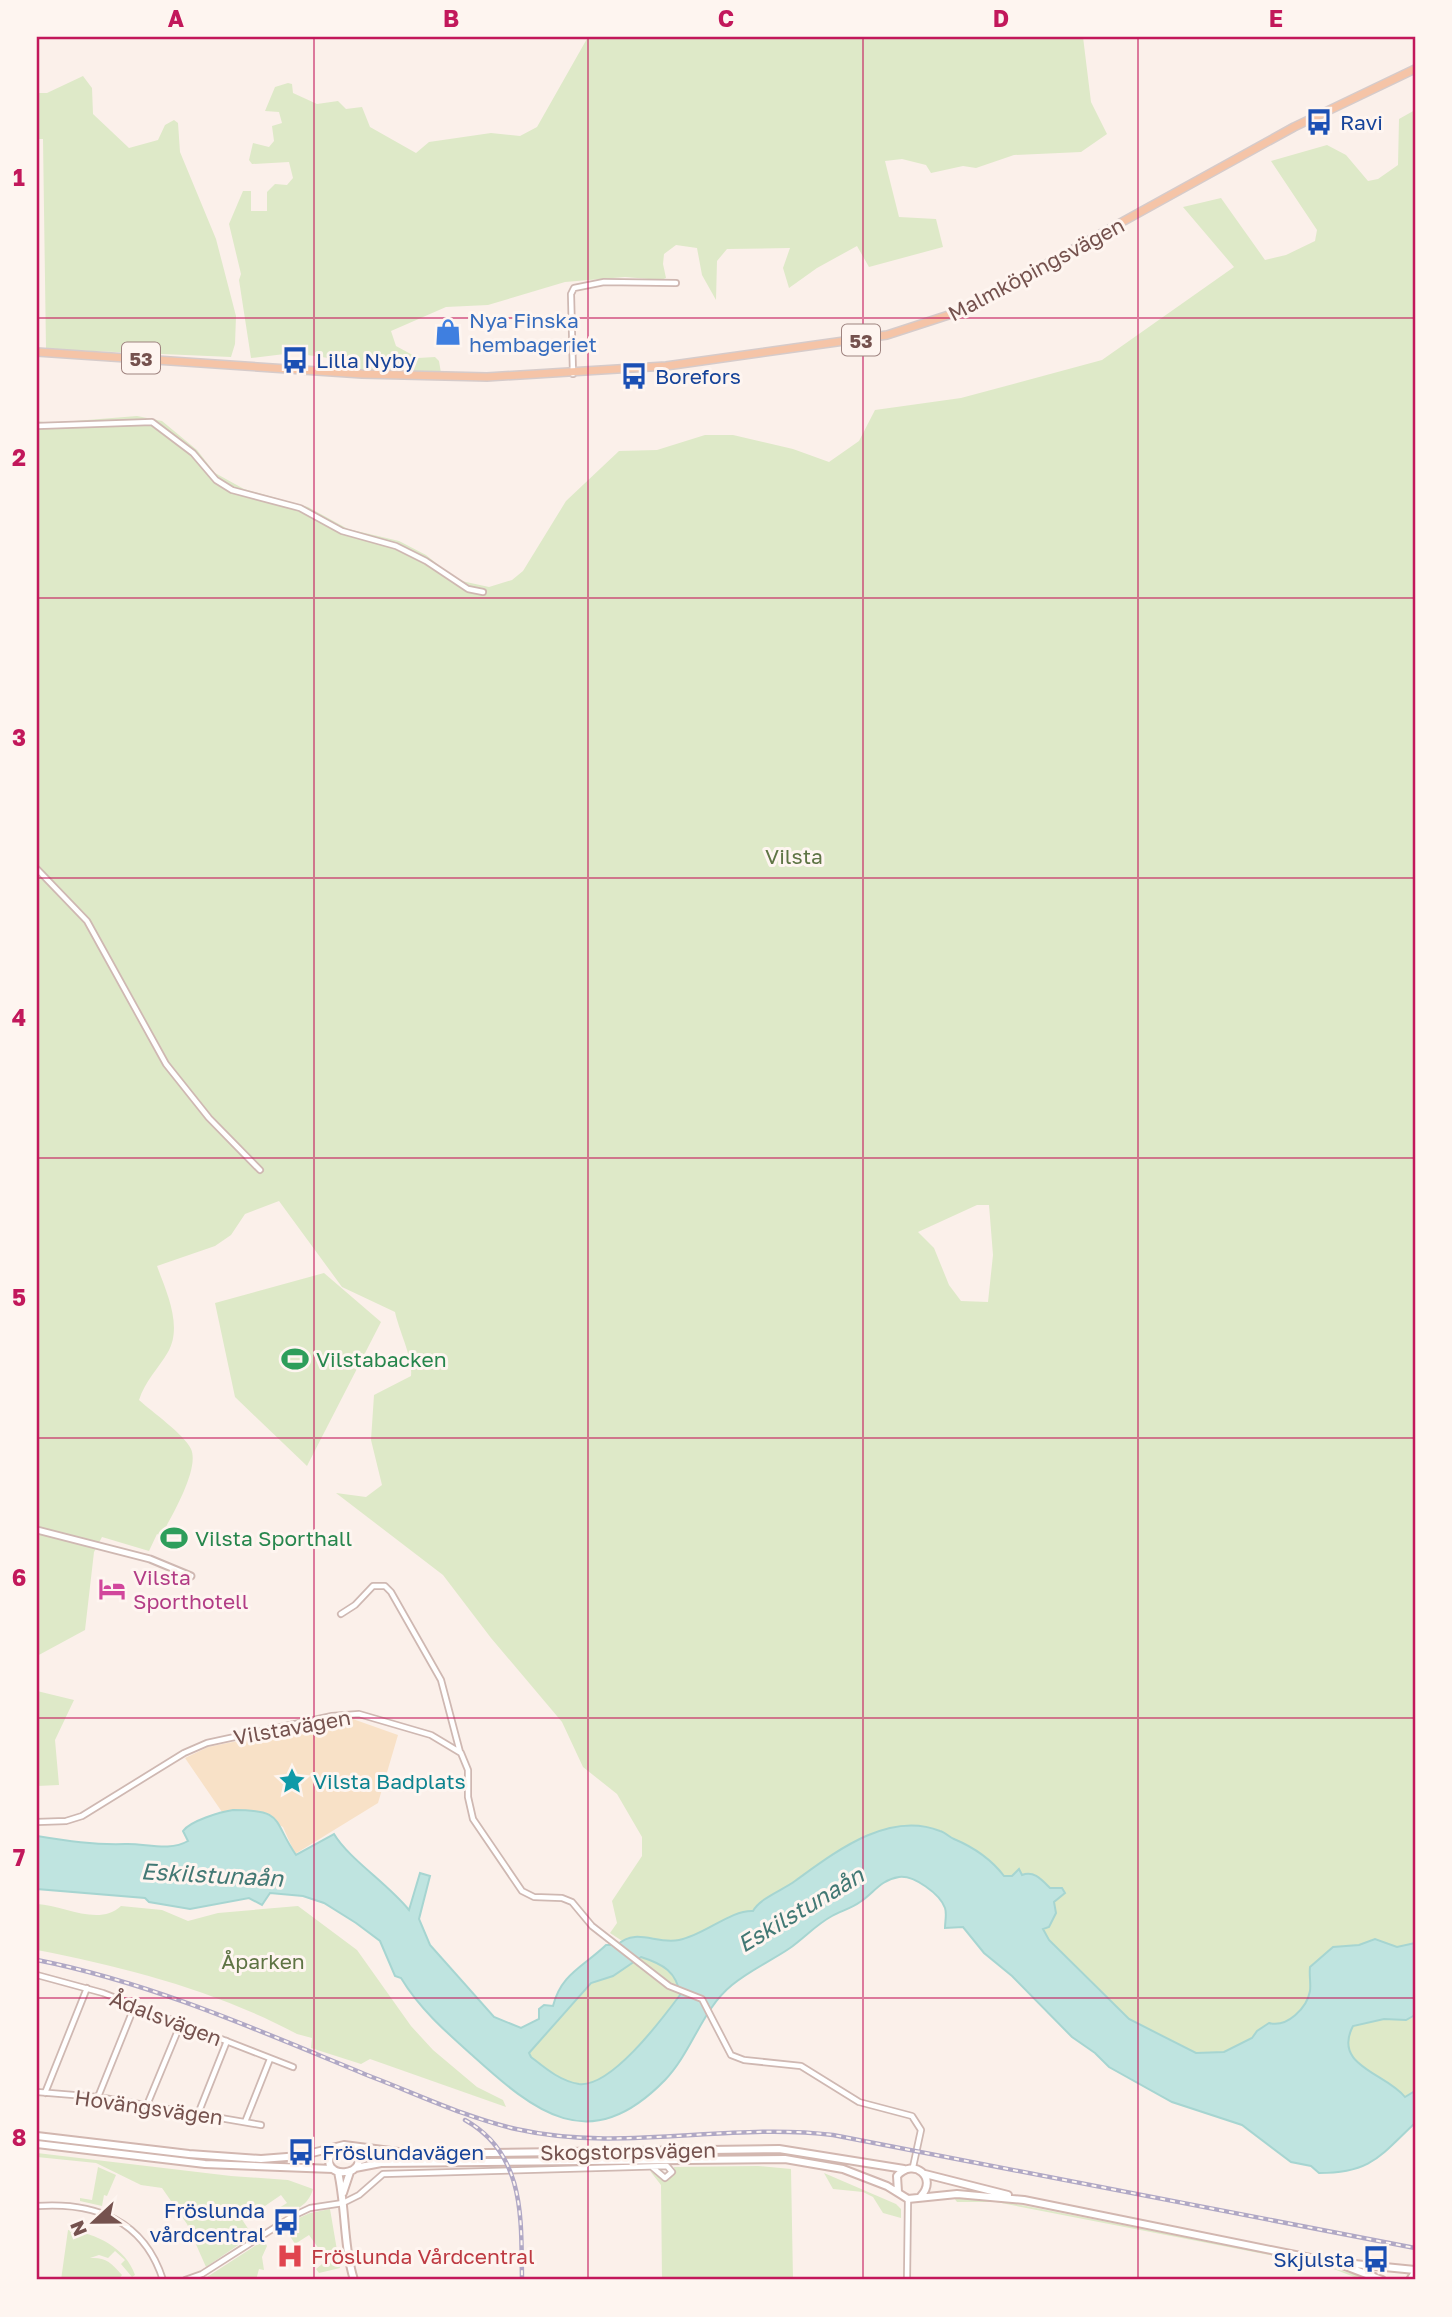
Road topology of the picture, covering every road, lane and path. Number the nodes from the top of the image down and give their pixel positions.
1 (1415, 69) edge
2 (676, 283) dead end
3 (37, 352) edge
4 (573, 374) junction
5 (37, 426) edge
6 (482, 592) dead end
7 (37, 869) edge
8 (260, 1170) dead end
9 (37, 1530) edge
10 (191, 1576) dead end
11 (341, 1614) dead end
12 (461, 1753) junction
13 (37, 1822) edge
14 (38, 1975) edge
15 (37, 1984) edge
16 (87, 1988) junction
17 (135, 2005) junction
18 (181, 2023) junction
19 (227, 2041) junction
20 (271, 2059) junction
21 (293, 2067) dead end
22 (37, 2092) edge
23 (45, 2093) junction
24 (98, 2097) junction
25 (147, 2105) junction
26 (198, 2113) junction
27 (245, 2122) junction
28 (261, 2125) dead end
29 (37, 2136) edge
30 (37, 2144) edge
31 (352, 2148) junction
32 (334, 2149) junction
33 (652, 2167) dead end
34 (913, 2167) junction
35 (904, 2169) junction
36 (352, 2170) junction
37 (336, 2171) junction
38 (925, 2174) junction
39 (898, 2192) junction
40 (343, 2195) junction
41 (921, 2196) junction
42 (908, 2199) junction
43 (1024, 2200) junction
44 (343, 2203) junction
45 (37, 2206) edge
46 (1340, 2264) junction
47 (1415, 2271) edge
48 (163, 2280) edge
49 (186, 2280) edge
50 (354, 2280) edge
51 (907, 2280) edge
52 (1382, 2280) edge
53 (1410, 2280) edge

1 - 4 main road, Malmköpingsvägen / 53
2 - 4 street
3 - 4 main road, Malmköpingsvägen / 53
5 - 6 street
7 - 8 street
9 - 10 street
11 - 12 street
12 - 13 street, Vilstavägen
12 - 34 street
14 - 15 street
14 - 16 street, Ådalsvägen
16 - 17 street, Ådalsvägen
16 - 23 street
17 - 18 street, Ådalsvägen
17 - 24 street
18 - 19 street, Ådalsvägen
18 - 25 street
19 - 20 street, Ådalsvägen
19 - 26 street
20 - 21 street, Ådalsvägen
20 - 27 street
22 - 23 street, Hovängsvägen
23 - 24 street, Hovängsvägen
24 - 25 street, Hovängsvägen
25 - 26 street, Hovängsvägen
26 - 27 street, Hovängsvägen
27 - 28 street, Hovängsvägen
29 - 32 main road
30 - 37 main road
31 - 32 main road
31 - 35 main road, Skogstorpsvägen
31 - 36 main road
32 - 37 main road
33 - 44 street
34 - 35 main road
34 - 38 main road
35 - 39 main road
36 - 37 main road
36 - 39 main road, Skogstorpsvägen
36 - 40 main road
37 - 40 main road
38 - 41 main road
38 - 43 main road
39 - 42 main road
40 - 44 main road
41 - 42 main road
41 - 43 main road
42 - 51 street
43 - 46 main road
44 - 49 street
44 - 50 main road
45 - 48 street
46 - 47 main road
46 - 52 main road
47 - 53 main road

